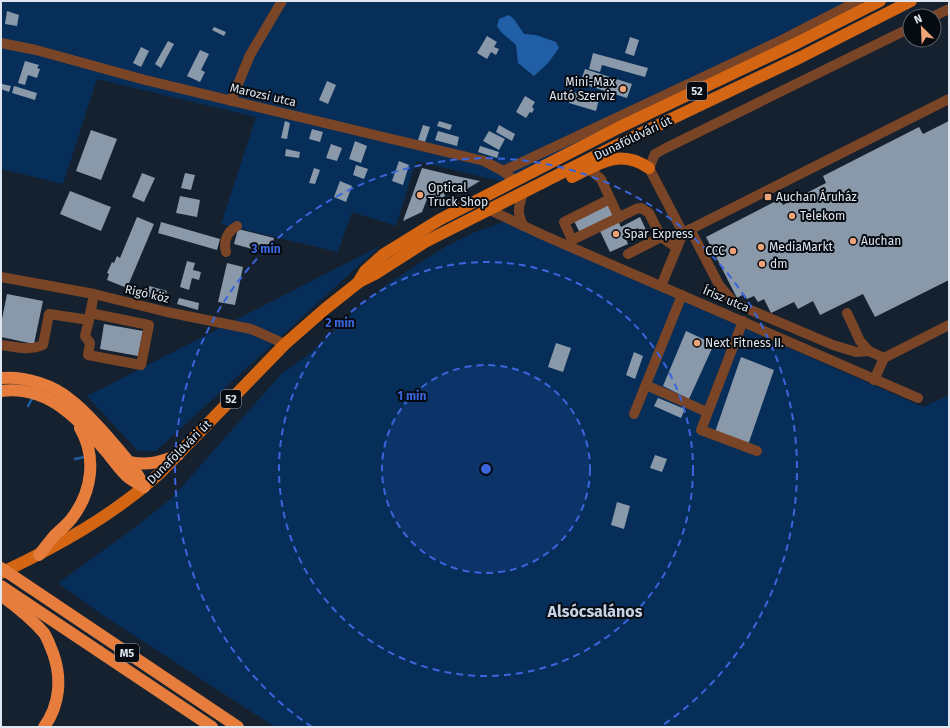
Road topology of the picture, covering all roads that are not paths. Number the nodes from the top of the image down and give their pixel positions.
1 (282, 1) edge
2 (858, 1) edge
3 (880, 1) edge
4 (911, 1) edge
5 (902, 32) edge
6 (1, 43) edge
7 (949, 99) edge
8 (231, 101) junction
9 (649, 168) junction
10 (588, 169) junction
11 (503, 171) junction
12 (560, 174) junction
13 (515, 181) junction
14 (526, 192) junction
15 (610, 199) junction
16 (490, 210) junction
17 (619, 218) junction
18 (237, 226) dead end
19 (523, 226) junction
20 (687, 231) junction
21 (661, 237) junction
22 (677, 248) junction
23 (226, 252) dead end
24 (628, 254) dead end
25 (1, 277) edge
26 (359, 282) junction
27 (661, 286) junction
28 (94, 294) junction
29 (682, 295) junction
30 (847, 313) dead end
31 (89, 316) junction
32 (743, 321) junction
33 (949, 325) edge
34 (285, 344) junction
35 (1, 345) edge
36 (869, 351) junction
37 (884, 358) junction
38 (1, 378) edge
39 (874, 380) junction
40 (646, 385) junction
41 (1, 391) edge
42 (918, 398) dead end
43 (707, 412) junction
44 (634, 414) dead end
45 (74, 419) junction
46 (756, 451) dead end
47 (178, 455) junction
48 (130, 462) junction
49 (144, 487) junction
50 (39, 555) junction
51 (1, 564) edge
52 (1, 568) edge
53 (1, 572) edge
54 (15, 578) junction
55 (1, 586) edge
56 (1, 596) edge
57 (44, 727) edge
58 (212, 727) edge
59 (238, 727) edge

1 - 8 street
2 - 11 street
3 - 13 main road, Dunaföldvári út / 52
4 - 12 main road, Dunaföldvári út / 52
5 - 9 street
6 - 8 street, Marozsi utca
7 - 20 street
8 - 11 street, Marozsi utca
9 - 10 main road
9 - 20 street
10 - 14 main road
10 - 15 street
11 - 13 street, Marozsi utca
12 - 13 main road
12 - 14 main road, Dunaföldvári út / 52
13 - 26 main road, Dunaföldvári út / 52
14 - 16 main road, Dunaföldvári út / 52
14 - 19 street
15 - 17 street
15 - 17 street
16 - 19 street, Írisz utca
16 - 26 main road, Dunaföldvári út / 52
17 - 21 street
18 - 23 street
19 - 27 street, Írisz utca
20 - 22 street
20 - 36 street
21 - 22 street
21 - 24 street
22 - 27 street
25 - 28 street, Rigó köz
26 - 34 main road, Dunaföldvári út / 52
27 - 29 street, Írisz utca
28 - 31 street
28 - 34 street, Rigó köz
29 - 32 street, Írisz utca
29 - 40 street
30 - 36 street
31 - 31 street
31 - 35 street
32 - 39 street, Írisz utca
32 - 43 street
33 - 37 street
34 - 47 main road, Dunaföldvári út / 52
36 - 37 street
37 - 39 street
38 - 48 highway
39 - 42 street, Írisz utca
40 - 43 street
40 - 44 street
41 - 45 highway
43 - 46 street
45 - 49 highway
45 - 50 highway
47 - 48 highway
47 - 49 main road, Dunaföldvári út / 52
48 - 49 highway
49 - 50 main road, Dunaföldvári út / 52
50 - 53 main road, 52
51 - 54 highway
52 - 54 highway, M5
54 - 59 highway, M5
55 - 58 highway, M5
56 - 57 highway

